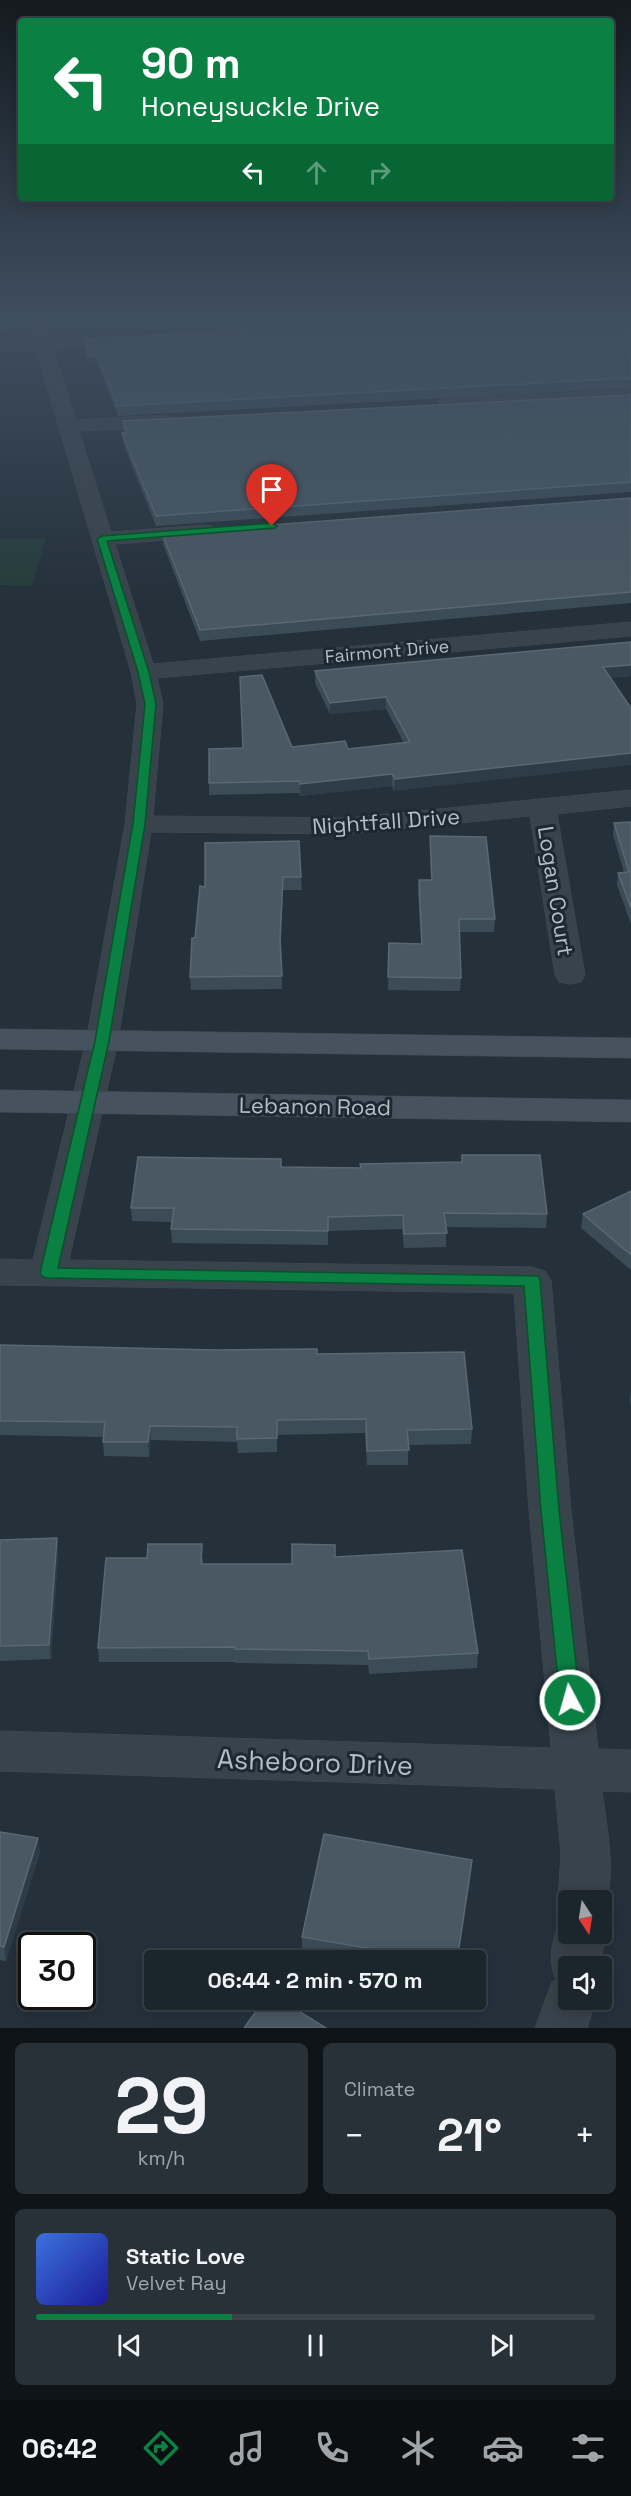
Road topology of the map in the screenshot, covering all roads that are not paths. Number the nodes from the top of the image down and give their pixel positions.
1 (62, 409) edge
2 (179, 420) edge
3 (67, 426) junction
4 (224, 530) edge
5 (102, 539) junction
6 (631, 629) edge
7 (143, 672) junction
8 (631, 798) edge
9 (542, 808) junction
10 (139, 824) junction
11 (570, 975) dead end
12 (0, 1040) edge
13 (102, 1041) junction
14 (631, 1048) edge
15 (0, 1101) edge
16 (87, 1102) junction
17 (631, 1111) edge
18 (0, 1272) edge
19 (48, 1273) junction
20 (0, 1752) edge
21 (577, 1770) junction
22 (631, 1771) edge
23 (583, 1890) edge
24 (567, 2010) edge
25 (561, 2028) edge

1 - 3 street
2 - 3 street
3 - 5 street
4 - 5 street
5 - 7 street
6 - 7 street, Fairmont Drive
7 - 10 street
8 - 9 street, Nightfall Drive
9 - 10 street, Nightfall Drive
9 - 11 street, Logan Court
10 - 13 street
12 - 13 main road
13 - 14 main road
13 - 16 street
15 - 16 main road, Lebanon Road
16 - 17 main road, Lebanon Road
16 - 19 street
18 - 19 street
19 - 21 street
20 - 21 street, Asheboro Drive
21 - 22 street, Asheboro Drive
21 - 23 street
24 - 25 street

